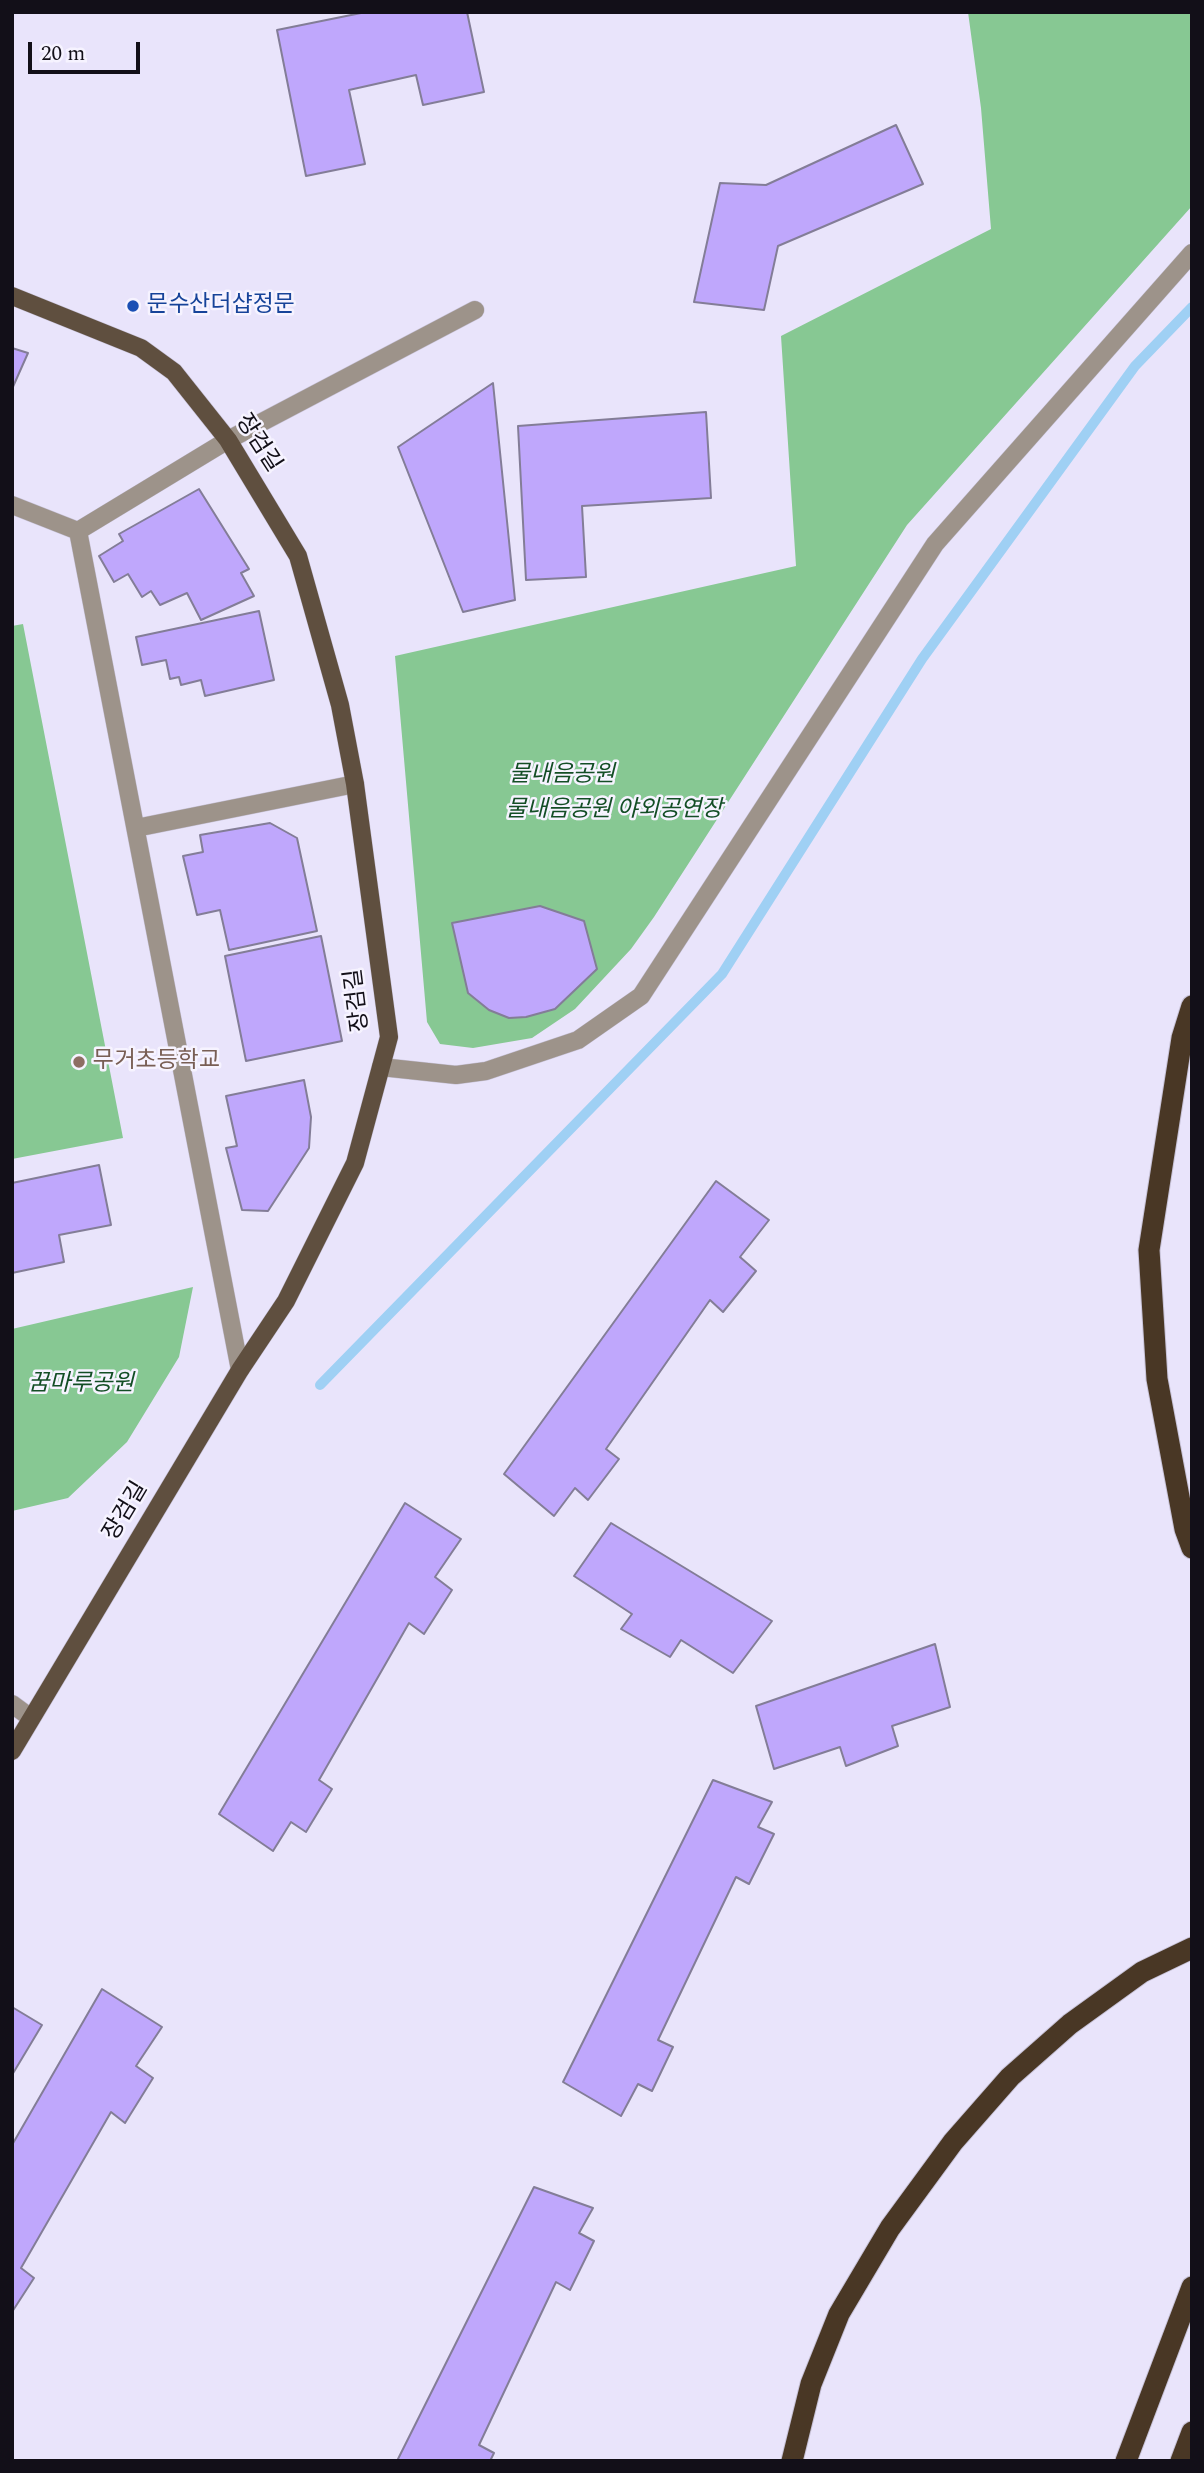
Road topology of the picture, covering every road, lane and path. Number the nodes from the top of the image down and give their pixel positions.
1 (1192, 253) edge
2 (12, 296) edge
3 (475, 310) dead end
4 (228, 440) junction
5 (12, 505) edge
6 (78, 531) junction
7 (355, 784) junction
8 (136, 828) junction
9 (1192, 1006) edge
10 (381, 1067) junction
11 (240, 1370) junction
12 (1192, 1548) edge
13 (12, 1704) edge
14 (32, 1718) junction
15 (12, 1751) edge
16 (1192, 1948) edge
17 (1192, 2287) edge
18 (1192, 2432) edge
19 (792, 2461) edge
20 (1126, 2461) edge
21 (1181, 2461) edge

1 - 10 street
2 - 4 main road, 장검길
3 - 4 street
4 - 6 street
4 - 7 main road, 장검길
5 - 6 street
6 - 8 street
7 - 8 street
7 - 10 main road, 장검길
8 - 11 street
9 - 12 highway
10 - 11 main road, 장검길
11 - 14 main road, 장검길
13 - 14 street
14 - 15 main road, 장검길
16 - 19 highway
17 - 20 highway
18 - 21 highway

